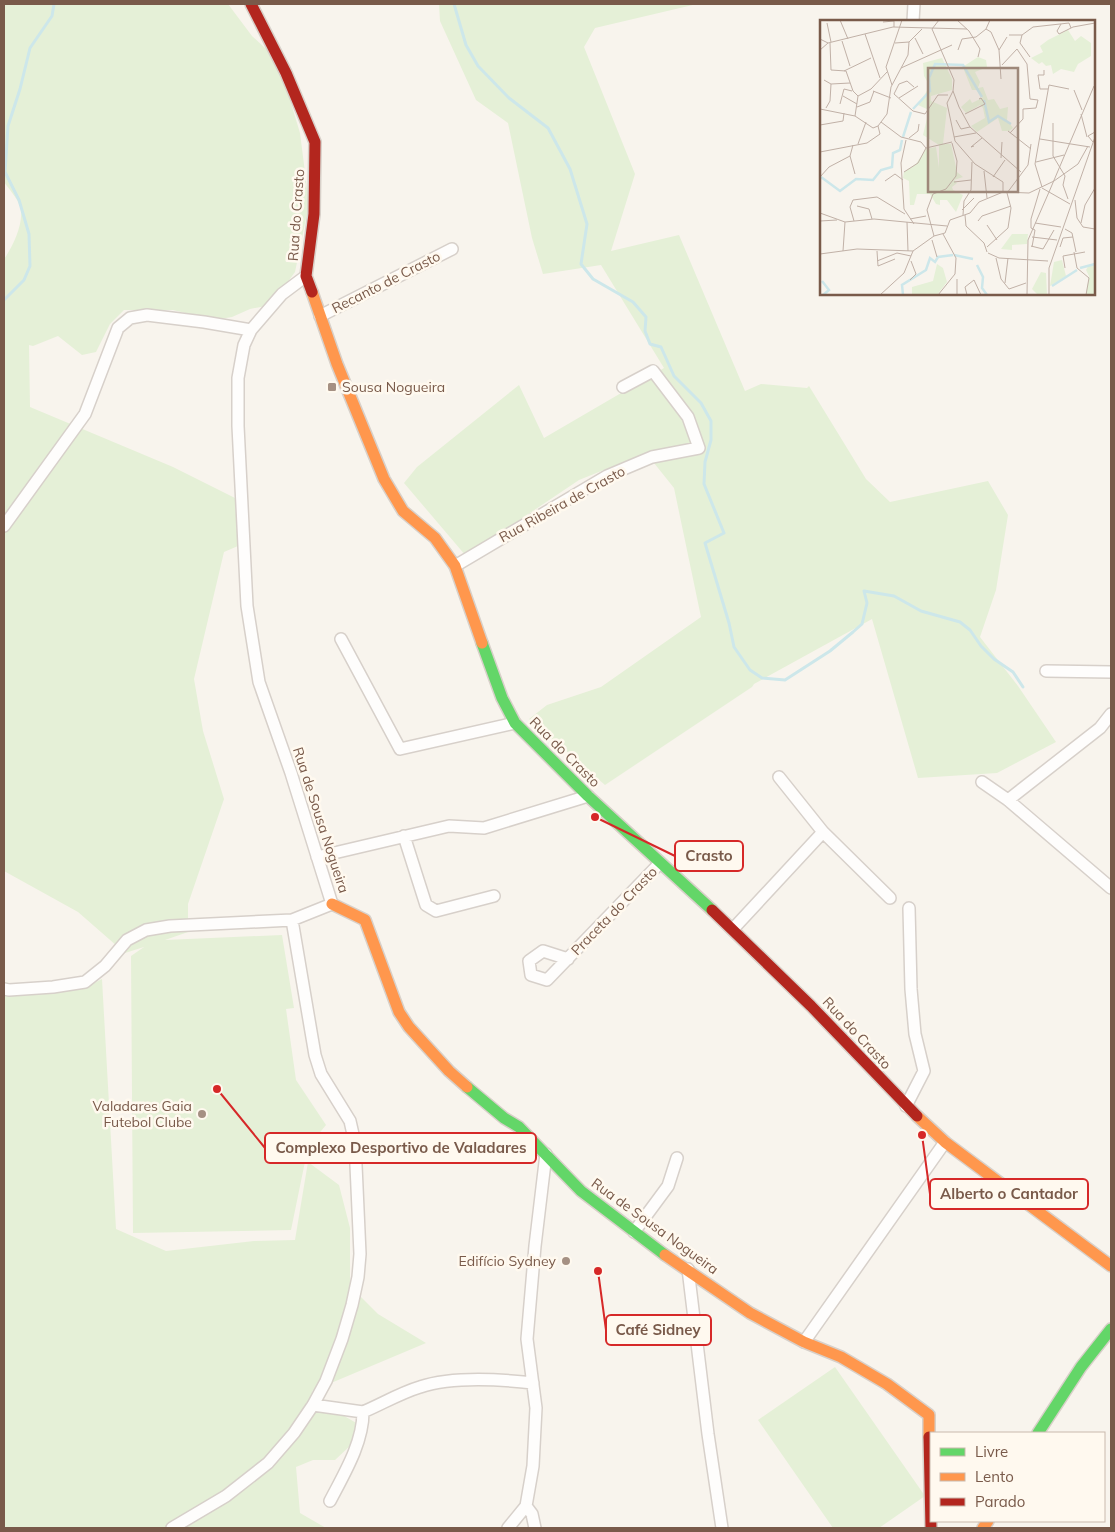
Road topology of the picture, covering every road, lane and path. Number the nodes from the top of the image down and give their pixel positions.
1 (251, 4) edge
2 (914, 4) edge
3 (913, 20) edge
4 (452, 249) dead end
5 (306, 276) junction
6 (320, 316) junction
7 (251, 330) junction
8 (623, 387) dead end
9 (4, 526) edge
10 (455, 566) junction
11 (341, 639) dead end
12 (1046, 671) dead end
13 (1111, 672) edge
14 (1111, 714) edge
15 (515, 723) junction
16 (780, 777) dead end
17 (982, 782) dead end
18 (588, 796) junction
19 (1008, 800) junction
20 (823, 832) junction
21 (404, 836) junction
22 (317, 857) junction
23 (660, 863) junction
24 (1111, 888) edge
25 (494, 896) dead end
26 (890, 898) dead end
27 (332, 904) junction
28 (909, 908) dead end
29 (292, 920) junction
30 (733, 929) junction
31 (568, 959) dead end
32 (4, 989) edge
33 (906, 1106) junction
34 (945, 1142) junction
35 (546, 1154) junction
36 (677, 1158) dead end
37 (634, 1232) junction
38 (1111, 1266) edge
39 (688, 1269) junction
40 (1111, 1329) edge
41 (804, 1342) junction
42 (533, 1383) junction
43 (313, 1405) junction
44 (363, 1412) junction
45 (1039, 1432) edge
46 (930, 1472) edge
47 (330, 1501) dead end
48 (526, 1506) junction
49 (172, 1528) edge
50 (508, 1528) edge
51 (535, 1528) edge
52 (722, 1528) edge

1 - 5 street, Rua do Crasto
2 - 3 street
4 - 6 street, Recanto de Crasto
5 - 6 street, Rua do Crasto
5 - 7 street, Rua de Sousa Nogueira
6 - 10 street, Rua do Crasto
7 - 9 street
7 - 22 street, Rua de Sousa Nogueira
8 - 10 street, Rua Ribeira de Crasto
10 - 15 street, Rua do Crasto
11 - 15 street
12 - 13 street
14 - 19 street
15 - 18 street, Rua do Crasto
16 - 20 street
17 - 19 street
18 - 21 street
18 - 23 street, Rua do Crasto
19 - 24 street
20 - 26 street
20 - 30 street
21 - 22 street
21 - 25 street
22 - 27 street, Rua de Sousa Nogueira
23 - 30 street, Rua do Crasto
23 - 31 street, Praceta do Crasto
27 - 29 street
27 - 35 street, Rua de Sousa Nogueira
28 - 33 street
29 - 32 street
29 - 43 street
30 - 33 street, Rua do Crasto
33 - 34 street, Rua do Crasto
34 - 38 street, Rua do Crasto
34 - 41 street
35 - 37 street, Rua de Sousa Nogueira
35 - 42 street
36 - 37 street
37 - 39 street, Rua de Sousa Nogueira
39 - 41 street, Rua de Sousa Nogueira
39 - 52 street
40 - 45 street
41 - 46 street, Rua de Sousa Nogueira
42 - 44 street
42 - 48 street
43 - 44 street
43 - 49 street
44 - 47 street
48 - 50 street
48 - 51 street

